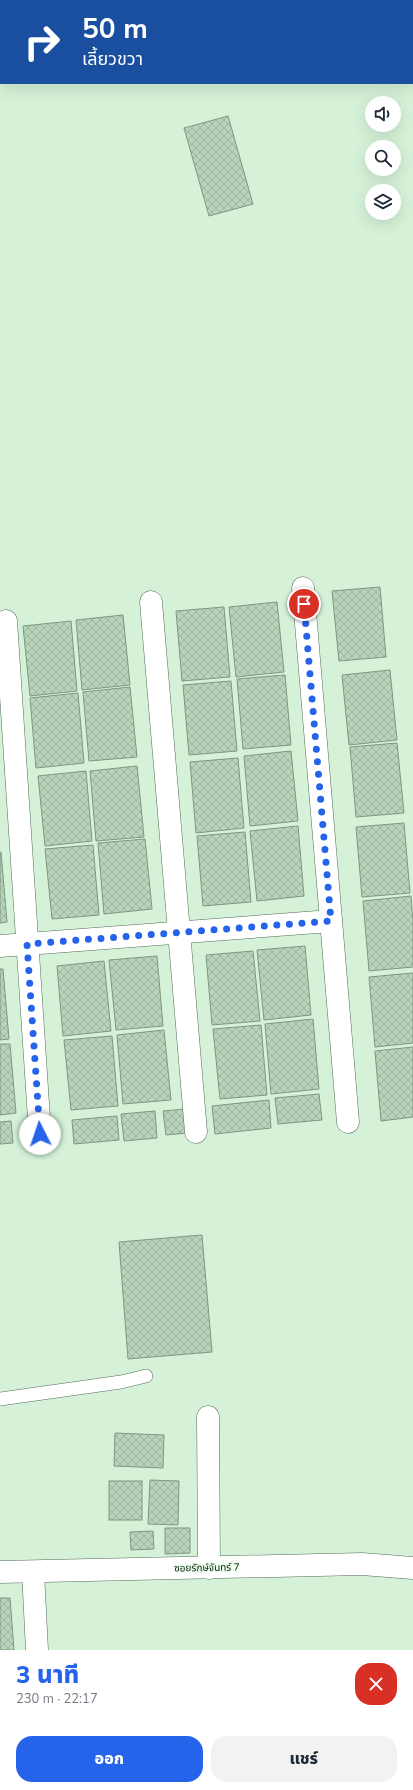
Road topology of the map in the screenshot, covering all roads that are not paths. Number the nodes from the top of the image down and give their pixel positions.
1 (303, 588) dead end
2 (151, 602) dead end
3 (6, 620) dead end
4 (331, 921) junction
5 (179, 932) junction
6 (27, 944) junction
7 (0, 946) edge
8 (348, 1122) dead end
9 (196, 1132) dead end
10 (40, 1134) dead end
11 (146, 1376) dead end
12 (0, 1399) edge
13 (208, 1417) dead end
14 (209, 1568) junction
15 (413, 1568) edge
16 (0, 1572) edge
17 (33, 1572) junction
18 (37, 1650) edge

1 - 4 street
2 - 5 street
3 - 6 street
4 - 5 street
4 - 8 street
5 - 6 street
5 - 9 street
6 - 7 street
6 - 10 street
11 - 12 lane
13 - 14 street
14 - 15 street, ซอยรักษ์จันทร์ 7
14 - 17 street, ซอยรักษ์จันทร์ 7
16 - 17 street, ซอยรักษ์จันทร์ 7
17 - 18 street

